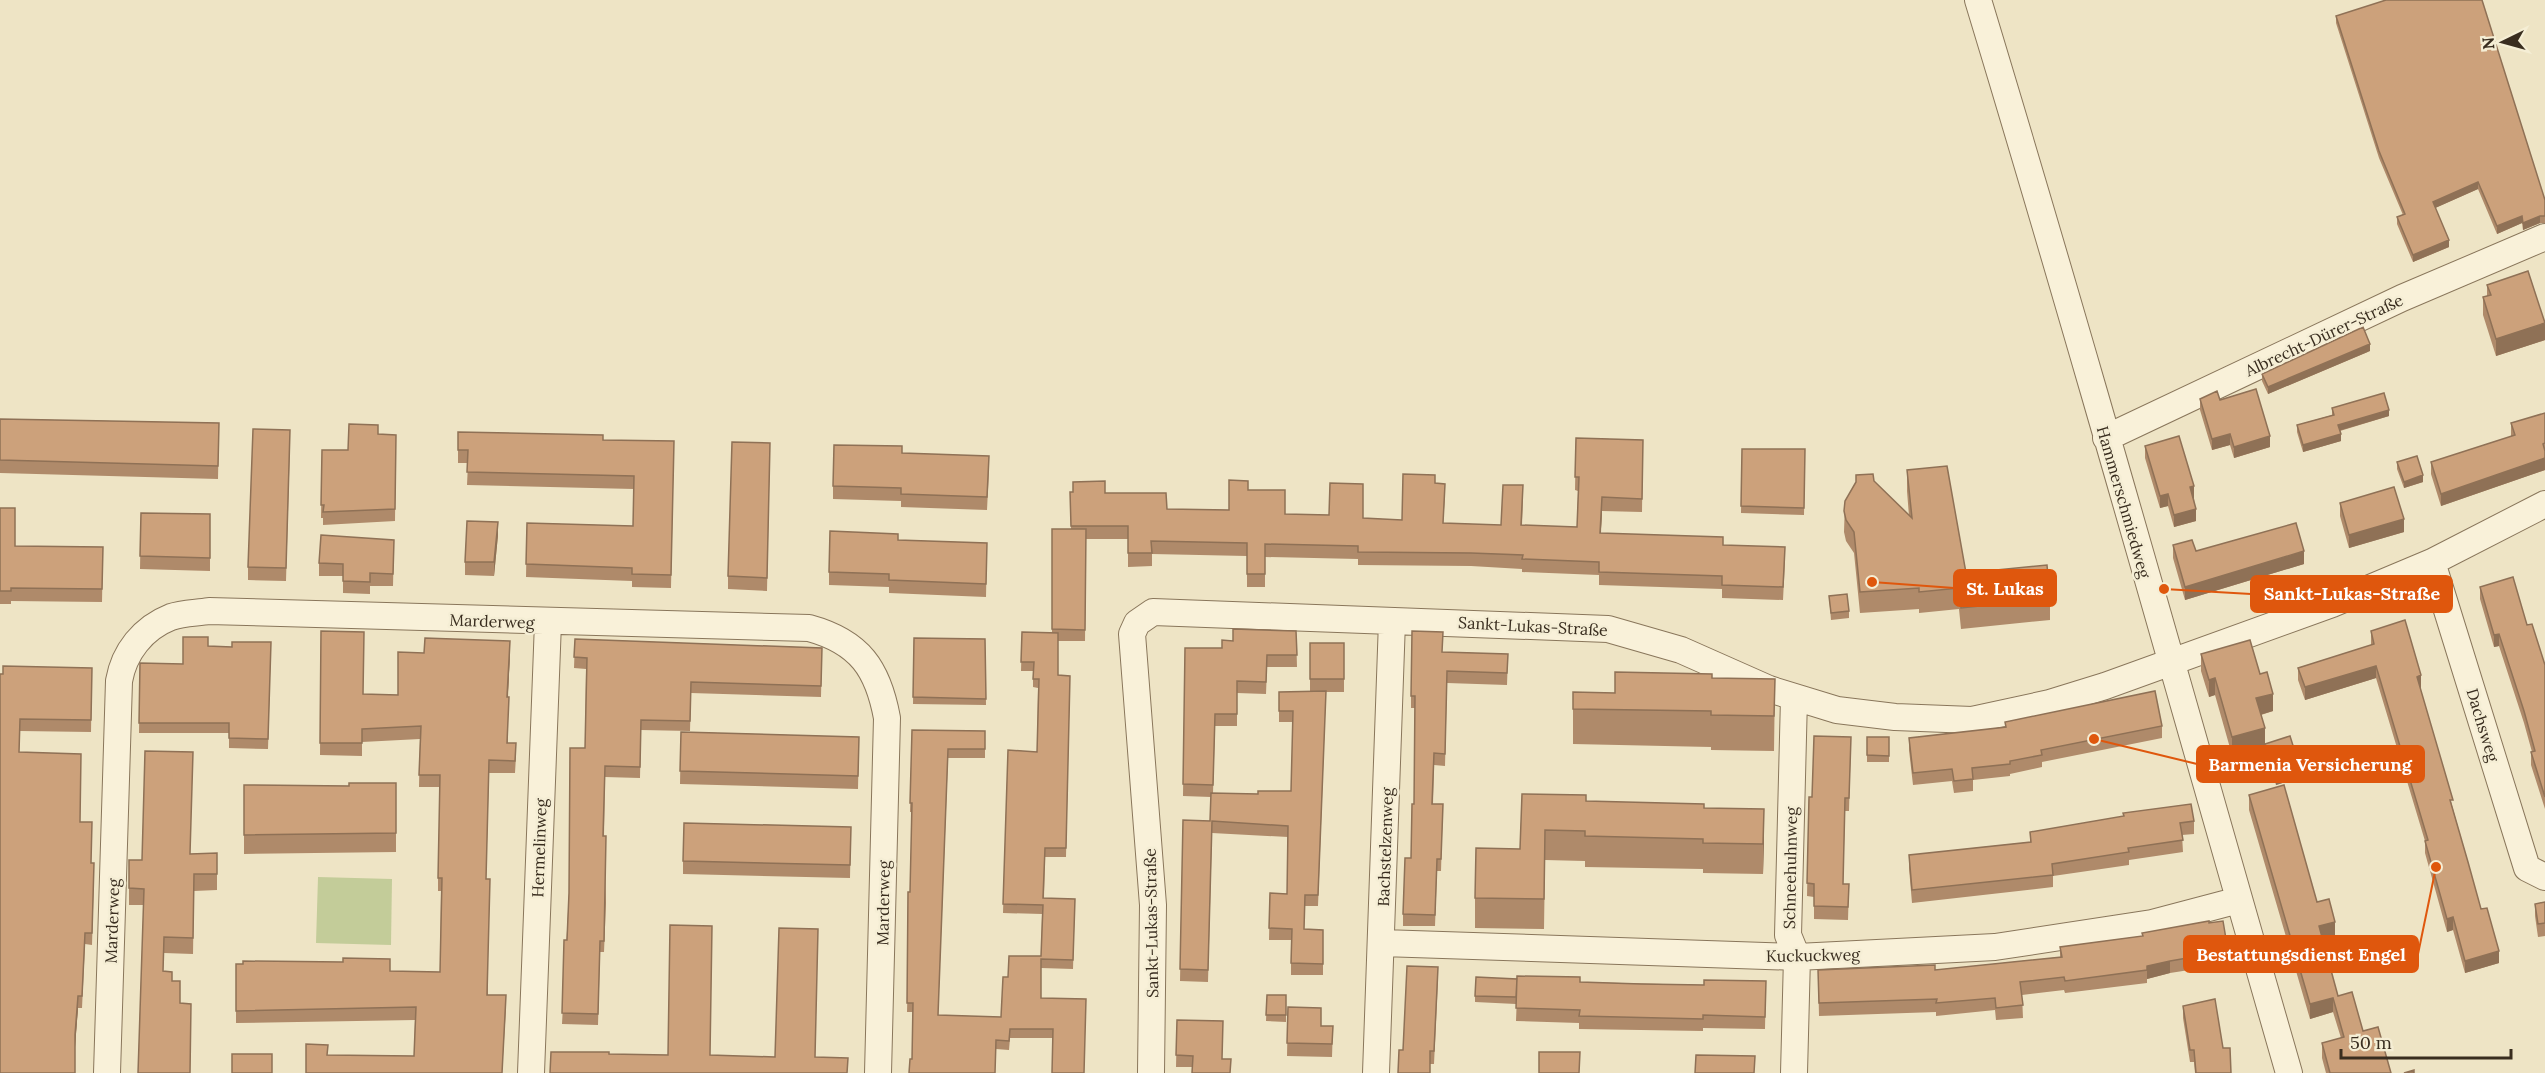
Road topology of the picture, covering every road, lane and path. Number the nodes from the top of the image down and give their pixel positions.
1 (1978, 0) edge
2 (2545, 237) edge
3 (2106, 438) junction
4 (2545, 504) edge
5 (2432, 562) junction
6 (1392, 621) junction
7 (548, 622) junction
8 (2171, 663) junction
9 (1794, 698) junction
10 (2545, 877) edge
11 (2240, 900) junction
12 (1382, 943) junction
13 (1797, 957) junction
14 (107, 1073) edge
15 (531, 1073) edge
16 (878, 1073) edge
17 (1151, 1073) edge
18 (1376, 1073) edge
19 (1794, 1073) edge
20 (2289, 1073) edge

1 - 3 street, Hammerschmiedweg
2 - 3 street, Albrecht-Dürer-Straße
3 - 8 street, Hammerschmiedweg
4 - 5 street, Sankt-Lukas-Straße
5 - 8 street, Sankt-Lukas-Straße
5 - 10 street, Dachsweg
6 - 9 street, Sankt-Lukas-Straße
6 - 12 street, Bachstelzenweg
6 - 17 street, Sankt-Lukas-Straße
7 - 14 street, Marderweg
7 - 15 street, Hermelinweg
7 - 16 street, Marderweg
8 - 9 street, Sankt-Lukas-Straße
8 - 11 street, Hammerschmiedweg
9 - 13 street, Schneehuhnweg
11 - 13 street, Kuckuckweg
11 - 20 street, Hammerschmiedweg
12 - 13 street, Kuckuckweg
12 - 18 street, Bachstelzenweg
13 - 19 street, Schneehuhnweg

